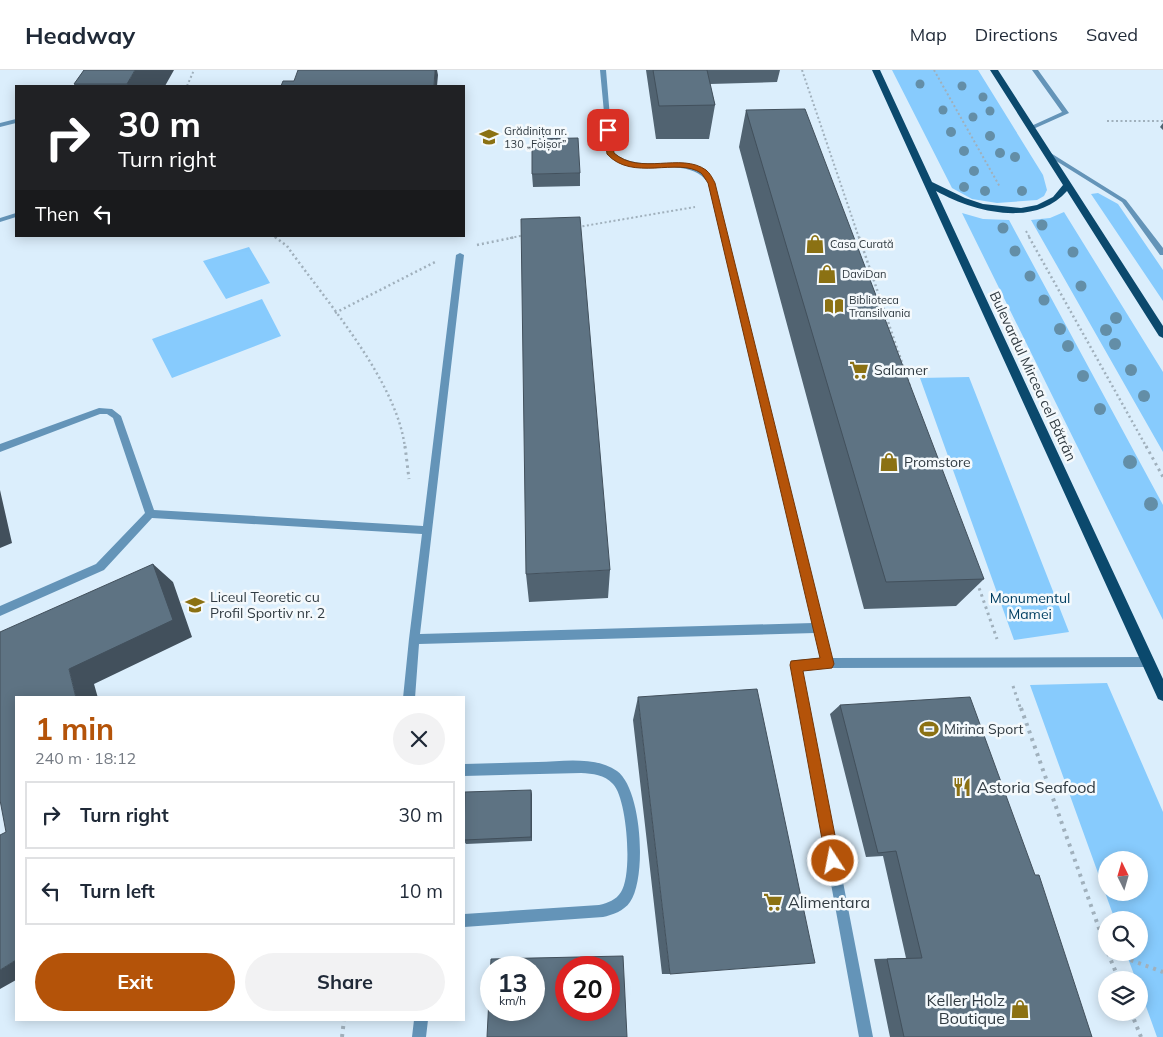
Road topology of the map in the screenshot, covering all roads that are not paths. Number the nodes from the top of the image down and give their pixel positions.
1 (603, 70) edge
2 (876, 70) edge
3 (994, 70) edge
4 (1035, 70) edge
5 (15, 121) edge
6 (0, 125) edge
7 (1031, 128) junction
8 (1047, 153) junction
9 (929, 184) junction
10 (1068, 185) junction
11 (15, 215) edge
12 (0, 220) edge
13 (1163, 253) edge
14 (460, 255) dead end
15 (1163, 334) edge
16 (0, 448) edge
17 (150, 514) junction
18 (427, 530) junction
19 (0, 611) edge
20 (819, 628) junction
21 (414, 639) junction
22 (1148, 662) junction
23 (828, 664) junction
24 (1163, 694) edge
25 (410, 696) edge
26 (465, 770) edge
27 (465, 921) edge
28 (421, 1021) edge
29 (419, 1037) edge
30 (866, 1037) edge

1 - 20 lane
2 - 9 main road, Bulevardul Mircea cel Bătrân
3 - 7 main road
4 - 7 lane
5 - 6 lane
7 - 8 main road
8 - 10 main road
8 - 13 lane
9 - 10 main road
9 - 22 main road, Bulevardul Mircea cel Bătrân
10 - 15 main road
11 - 12 lane
14 - 18 lane
16 - 17 lane
17 - 18 lane
17 - 19 lane
18 - 21 lane
20 - 21 lane
20 - 23 lane
21 - 25 lane
22 - 23 lane
22 - 24 main road, Bulevardul Mircea cel Bătrân
23 - 30 lane
26 - 27 lane
28 - 29 lane

